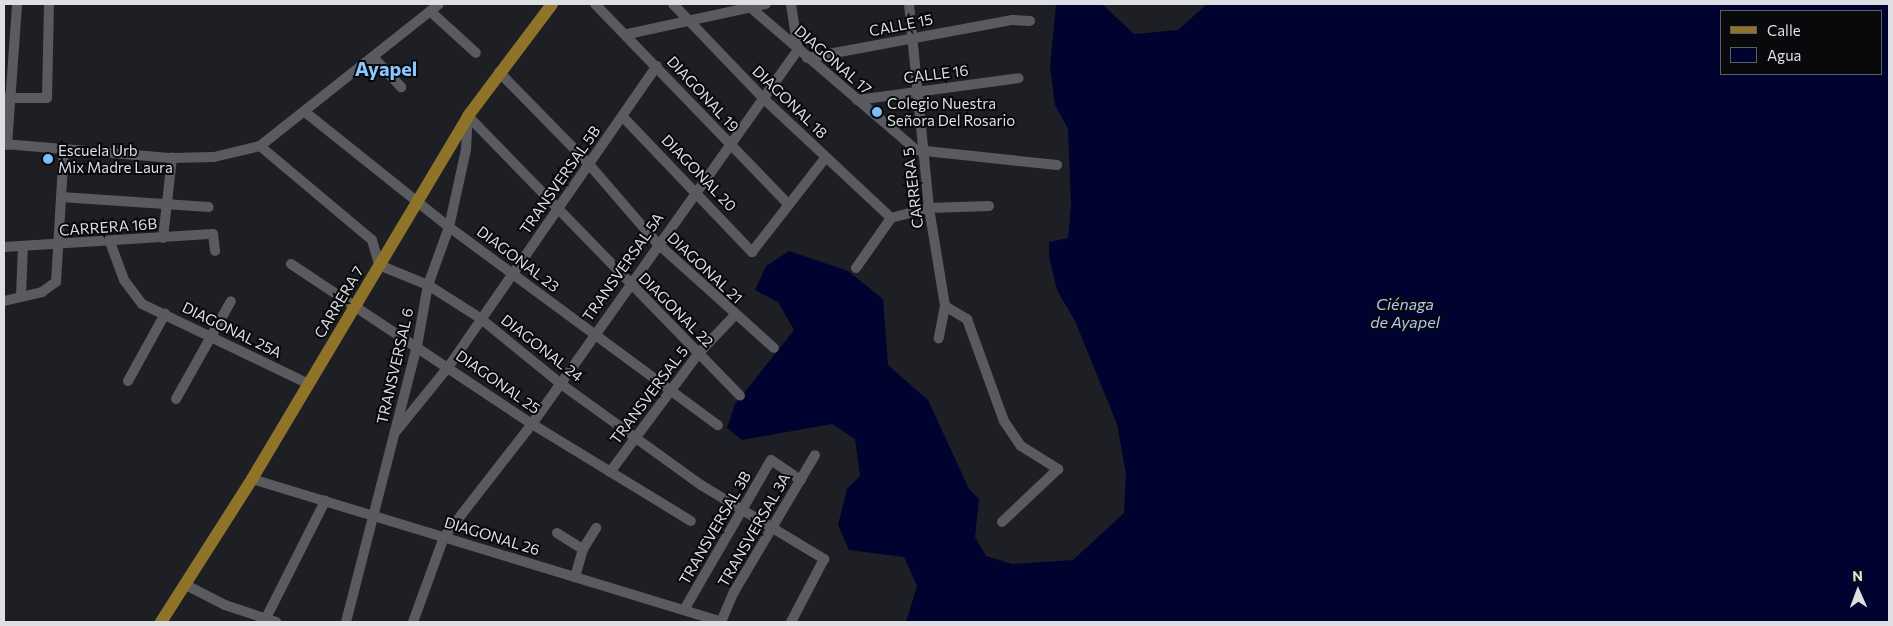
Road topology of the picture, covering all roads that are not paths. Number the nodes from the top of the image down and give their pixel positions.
1 (17, 4) edge
2 (49, 4) edge
3 (440, 4) edge
4 (552, 4) edge
5 (595, 4) edge
6 (673, 4) edge
7 (766, 4) edge
8 (791, 4) edge
9 (909, 4) edge
10 (750, 7) junction
11 (430, 11) junction
12 (686, 20) junction
13 (1030, 21) dead end
14 (628, 34) junction
15 (915, 37) junction
16 (798, 50) junction
17 (476, 53) dead end
18 (374, 58) junction
19 (807, 58) junction
20 (657, 66) junction
21 (498, 72) junction
22 (1019, 78) dead end
23 (401, 87) dead end
24 (918, 90) junction
25 (7, 98) edge
26 (764, 99) junction
27 (857, 100) junction
28 (305, 112) junction
29 (468, 116) junction
30 (623, 118) junction
31 (729, 143) junction
32 (6, 145) edge
33 (260, 146) junction
34 (64, 149) junction
35 (923, 150) junction
36 (826, 157) junction
37 (172, 158) junction
38 (587, 162) junction
39 (1057, 164) dead end
40 (696, 190) junction
41 (62, 197) junction
42 (416, 198) junction
43 (167, 204) junction
44 (789, 205) junction
45 (989, 206) dead end
46 (209, 207) dead end
47 (558, 208) junction
48 (929, 208) junction
49 (891, 218) junction
50 (449, 227) junction
51 (163, 238) junction
52 (110, 242) junction
53 (657, 243) junction
54 (4, 246) edge
55 (23, 246) junction
56 (58, 246) junction
57 (215, 251) dead end
58 (291, 264) dead end
59 (379, 266) junction
60 (856, 268) dead end
61 (513, 271) junction
62 (629, 284) junction
63 (428, 285) junction
64 (21, 297) junction
65 (4, 301) edge
66 (231, 301) dead end
67 (356, 305) junction
68 (945, 306) junction
69 (165, 314) junction
70 (734, 316) junction
71 (480, 318) junction
72 (594, 336) junction
73 (939, 338) dead end
74 (210, 339) junction
75 (417, 346) junction
76 (774, 348) dead end
77 (698, 354) junction
78 (449, 366) junction
79 (128, 381) dead end
80 (309, 384) junction
81 (561, 384) junction
82 (670, 392) junction
83 (740, 396) dead end
84 (176, 399) dead end
85 (532, 424) junction
86 (718, 425) dead end
87 (396, 431) junction
88 (635, 438) junction
89 (815, 455) dead end
90 (610, 472) junction
91 (252, 479) junction
92 (801, 480) junction
93 (325, 501) junction
94 (742, 510) junction
95 (374, 515) junction
96 (691, 521) dead end
97 (1002, 522) dead end
98 (771, 527) junction
99 (596, 528) dead end
100 (557, 533) dead end
101 (444, 537) junction
102 (583, 548) junction
103 (575, 577) junction
104 (184, 584) junction
105 (684, 610) junction
106 (269, 621) edge
107 (161, 622) edge
108 (346, 622) edge
109 (413, 622) edge
110 (722, 622) edge
111 (791, 622) edge

1 - 25 street
2 - 25 street
3 - 11 street
4 - 21 main road, CARRERA 7
5 - 14 street, DIAGONAL 19
6 - 12 street, DIAGONAL 18
7 - 10 street
8 - 16 street
9 - 15 street, CARRERA 5
10 - 12 street
10 - 16 street, DIAGONAL 17
11 - 17 street
11 - 18 street
12 - 14 street
12 - 26 street, DIAGONAL 18
13 - 15 street, CALLE 15
14 - 20 street, DIAGONAL 19
15 - 19 street, CALLE 15
15 - 24 street, CARRERA 5
16 - 19 street, DIAGONAL 17
16 - 26 street, TRANSVERSAL 5A
18 - 23 street
18 - 28 street
19 - 27 street, DIAGONAL 17
20 - 30 street, TRANSVERSAL 5B
20 - 31 street, DIAGONAL 19
21 - 29 main road, CARRERA 7
21 - 38 street, DIAGONAL 21
22 - 24 street, CALLE 16
24 - 27 street, CALLE 16
24 - 35 street, CARRERA 5
25 - 32 street
26 - 31 street, TRANSVERSAL 5A
26 - 36 street, DIAGONAL 18
27 - 35 street, DIAGONAL 17
28 - 33 street
28 - 42 street, DIAGONAL 23
29 - 42 main road, CARRERA 7
29 - 47 street, DIAGONAL 22
29 - 50 street, TRANSVERSAL 6
30 - 38 street, TRANSVERSAL 5B
30 - 40 street, DIAGONAL 20
31 - 40 street, TRANSVERSAL 5A
31 - 44 street, DIAGONAL 19
32 - 34 street
33 - 37 street
33 - 59 street
34 - 37 street
34 - 41 street
35 - 39 street
35 - 48 street, CARRERA 5
36 - 44 street
36 - 49 street, DIAGONAL 18
37 - 43 street
38 - 47 street, TRANSVERSAL 5B
38 - 53 street, DIAGONAL 21
40 - 44 street, DIAGONAL 20
40 - 53 street, TRANSVERSAL 5A
41 - 43 street
41 - 56 street
42 - 50 street, DIAGONAL 23
42 - 59 main road, CARRERA 7
43 - 46 street
43 - 51 street
45 - 48 street
47 - 61 street, TRANSVERSAL 5B
47 - 62 street, DIAGONAL 22
48 - 49 street
48 - 68 street, CARRERA 5
49 - 60 street
50 - 61 street, DIAGONAL 23
50 - 63 street, TRANSVERSAL 6
51 - 52 street, CARRERA 16B
51 - 57 street, CARRERA 16B
52 - 56 street, CARRERA 16B
52 - 69 street, DIAGONAL 25A
53 - 62 street, TRANSVERSAL 5A
53 - 70 street, DIAGONAL 21
54 - 55 street, CARRERA 16B
55 - 56 street, CARRERA 16B
55 - 64 street
56 - 64 street
58 - 67 street, DIAGONAL 25
59 - 63 street, DIAGONAL 24
59 - 67 main road, CARRERA 7
61 - 71 street, TRANSVERSAL 5B
61 - 72 street, DIAGONAL 23
62 - 72 street, TRANSVERSAL 5A
62 - 77 street, DIAGONAL 22
63 - 71 street, DIAGONAL 24
63 - 75 street, TRANSVERSAL 6
64 - 65 street
66 - 74 street
67 - 75 street, DIAGONAL 25
67 - 80 main road, CARRERA 7
68 - 73 street, CARRERA 5
68 - 97 street
69 - 74 street, DIAGONAL 25A
69 - 79 street
70 - 76 street, DIAGONAL 21
70 - 77 street, TRANSVERSAL 5
71 - 78 street, TRANSVERSAL 5B
71 - 81 street, DIAGONAL 24
72 - 81 street, TRANSVERSAL 5A
72 - 82 street, DIAGONAL 23
74 - 80 street, DIAGONAL 25A
74 - 84 street
75 - 78 street, DIAGONAL 25
75 - 87 street, TRANSVERSAL 6
77 - 82 street, TRANSVERSAL 5
77 - 83 street, DIAGONAL 22
78 - 85 street, DIAGONAL 25
78 - 87 street, TRANSVERSAL 5B
80 - 91 main road, CARRERA 7
81 - 85 street, TRANSVERSAL 5A
81 - 88 street, DIAGONAL 24
82 - 86 street, DIAGONAL 23
82 - 88 street, TRANSVERSAL 5
85 - 90 street, DIAGONAL 25
85 - 101 street, TRANSVERSAL 5A
87 - 95 street, TRANSVERSAL 6
88 - 90 street, TRANSVERSAL 5
88 - 94 street, DIAGONAL 24
89 - 92 street, TRANSVERSAL 3A
90 - 96 street, DIAGONAL 25
91 - 93 street, DIAGONAL 26
91 - 104 main road, CARRERA 7
92 - 94 street, TRANSVERSAL 3B
92 - 98 street, TRANSVERSAL 3A
93 - 95 street, DIAGONAL 26
93 - 106 street
94 - 98 street, DIAGONAL 24
94 - 105 street, TRANSVERSAL 3B
95 - 101 street, DIAGONAL 26
95 - 108 street, TRANSVERSAL 6
98 - 110 street, TRANSVERSAL 3A
98 - 111 street, DIAGONAL 24
99 - 102 street
100 - 102 street
101 - 103 street, DIAGONAL 26
101 - 109 street, TRANSVERSAL 5A
102 - 103 street
103 - 105 street, DIAGONAL 26
104 - 106 street
104 - 107 main road, CARRERA 7
105 - 110 street, DIAGONAL 26

